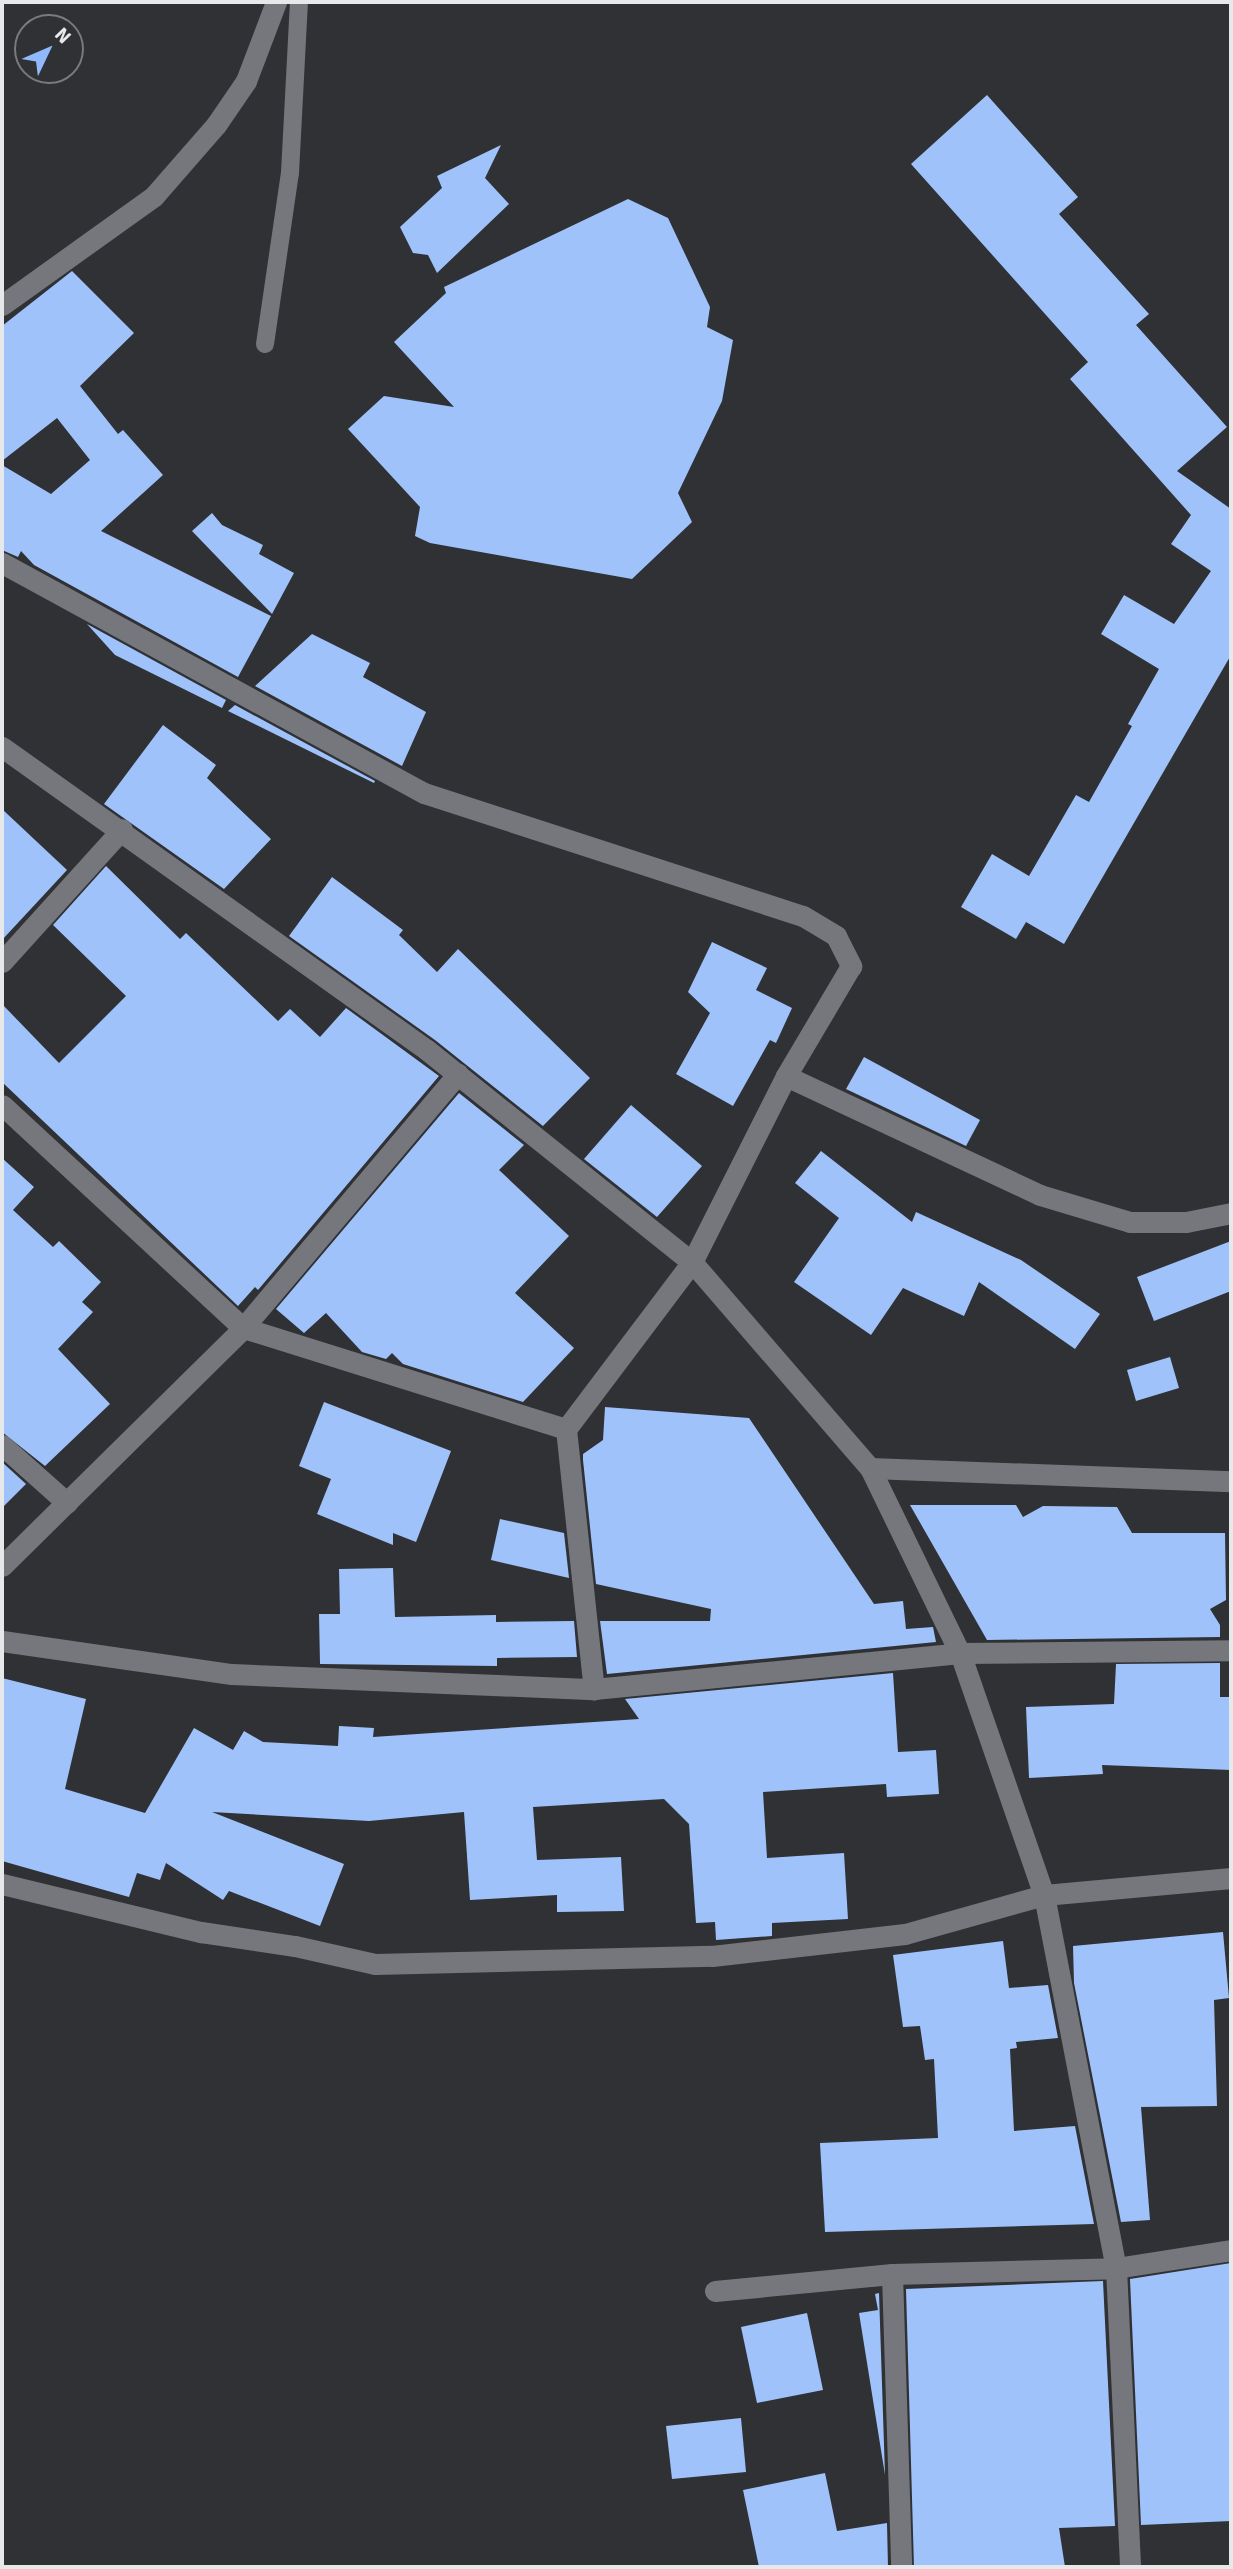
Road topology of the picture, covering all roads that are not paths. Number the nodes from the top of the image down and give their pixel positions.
1 (276, 2) edge
2 (299, 2) edge
3 (2, 305) edge
4 (265, 344) dead end
5 (2, 563) edge
6 (2, 747) edge
7 (122, 829) junction
8 (2, 962) edge
9 (458, 1074) junction
10 (786, 1076) junction
11 (2, 1105) edge
12 (1231, 1213) edge
13 (692, 1262) junction
14 (243, 1328) junction
15 (566, 1429) junction
16 (2, 1445) edge
17 (870, 1468) junction
18 (1231, 1481) edge
19 (67, 1503) junction
20 (2, 1566) edge
21 (2, 1641) edge
22 (1231, 1650) edge
23 (960, 1653) junction
24 (594, 1689) junction
25 (1231, 1878) edge
26 (4, 1886) edge
27 (1044, 1895) junction
28 (1231, 2250) edge
29 (1116, 2268) junction
30 (892, 2274) junction
31 (715, 2291) dead end
32 (901, 2567) edge
33 (1130, 2567) edge

1 - 3 street
2 - 4 lane
5 - 10 street
6 - 7 street
7 - 8 street
7 - 9 street
9 - 13 street
9 - 14 street
10 - 12 street
10 - 13 street
11 - 14 street
13 - 15 street
13 - 17 street
14 - 15 street
14 - 19 street
15 - 24 street
16 - 19 street
17 - 18 street
17 - 23 street
19 - 20 street
21 - 24 street
22 - 23 street
23 - 24 street
23 - 27 street
25 - 27 street
26 - 27 street
27 - 29 street
28 - 29 street
29 - 30 street
29 - 33 street
30 - 31 street
30 - 32 street

